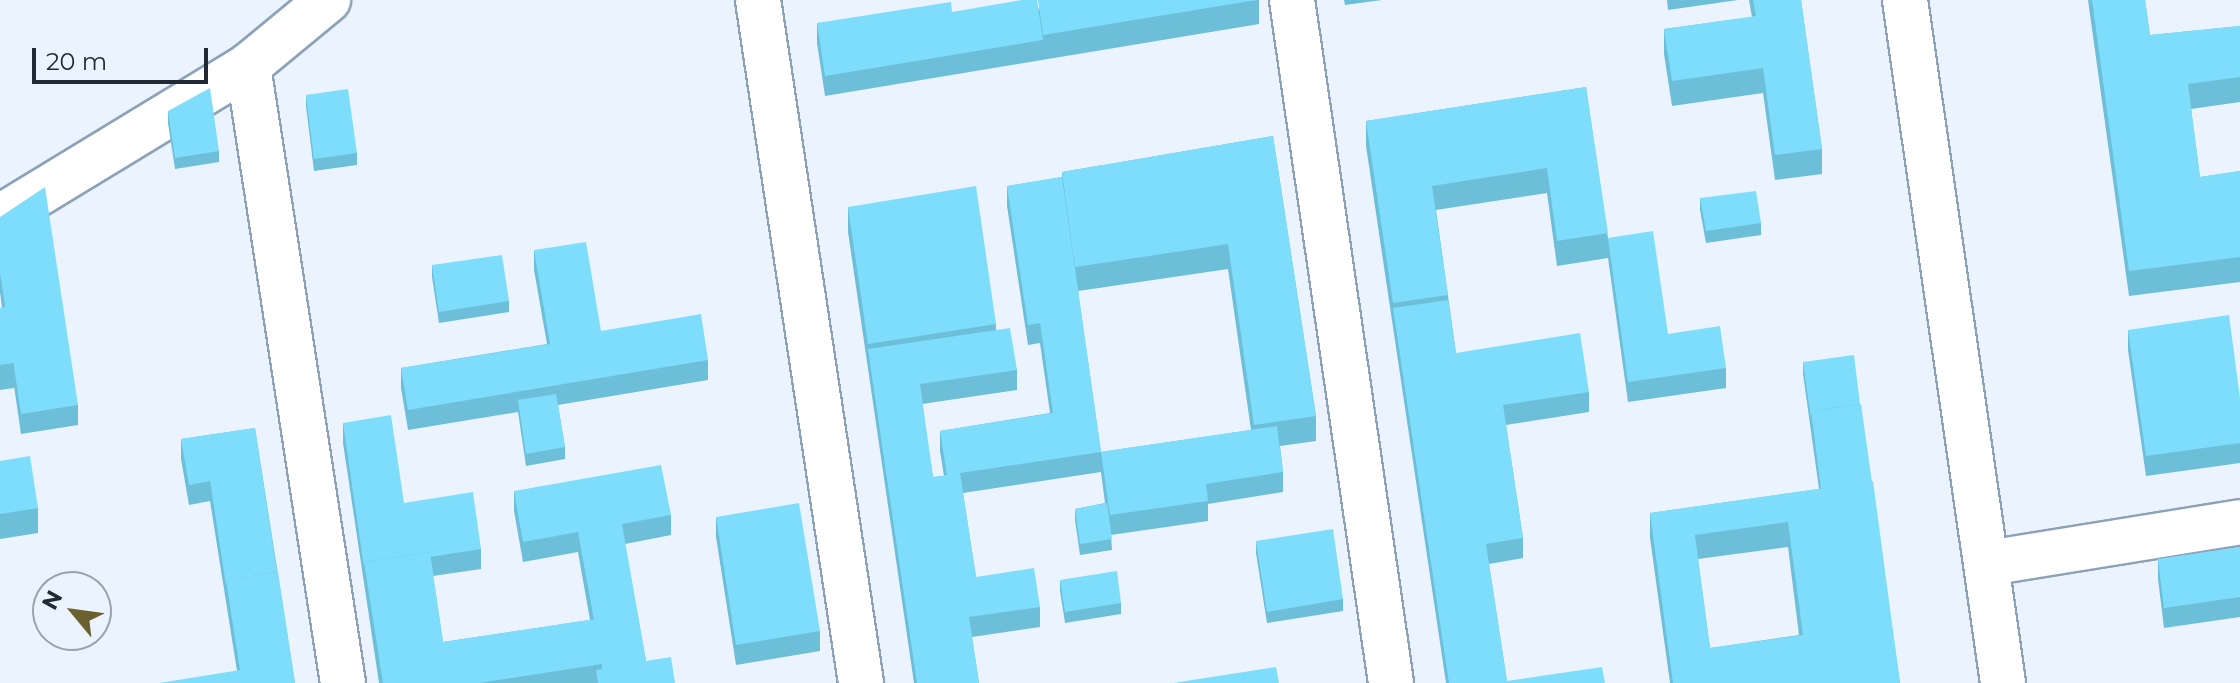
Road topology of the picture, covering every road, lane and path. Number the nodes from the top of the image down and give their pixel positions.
1 (328, 0) edge
2 (758, 0) edge
3 (1292, 0) edge
4 (1905, 0) edge
5 (248, 66) junction
6 (0, 217) edge
7 (2240, 522) edge
8 (1988, 563) junction
9 (343, 683) edge
10 (861, 683) edge
11 (1391, 683) edge
12 (2003, 683) edge

1 - 5 street
2 - 10 street
3 - 11 street
4 - 8 street
5 - 6 street
5 - 9 street
7 - 8 street
8 - 12 street

